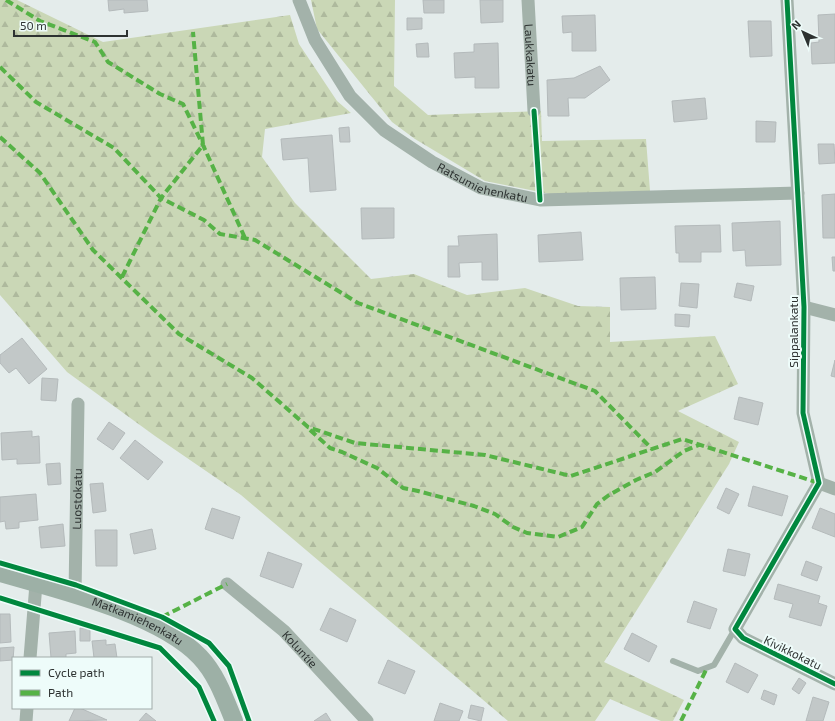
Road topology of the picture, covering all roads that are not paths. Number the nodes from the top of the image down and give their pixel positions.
1 (299, 0) edge
2 (528, 0) edge
3 (787, 0) edge
4 (534, 111) dead end
5 (798, 193) junction
6 (804, 307) junction
7 (835, 315) edge
8 (78, 404) dead end
9 (819, 483) junction
10 (835, 489) edge
11 (0, 573) edge
12 (36, 584) junction
13 (227, 584) dead end
14 (76, 594) junction
15 (739, 634) junction
16 (30, 657) edge
17 (673, 661) dead end
18 (835, 684) edge
19 (27, 709) edge
20 (26, 721) edge
21 (234, 721) edge
22 (367, 721) edge

1 - 5 street, Ratsumiehenkatu
2 - 4 street, Laukkakatu
3 - 5 street, Sippalankatu
5 - 6 street, Sippalankatu
6 - 7 street
6 - 9 street, Sippalankatu
8 - 14 street, Luostokatu
9 - 10 street
9 - 15 street
11 - 12 street, Matkamiehenkatu
12 - 14 street, Matkamiehenkatu
12 - 16 street
13 - 22 street, Koluntie
14 - 21 street, Matkamiehenkatu
15 - 17 lane
15 - 18 street, Kivikkokatu
19 - 20 street

